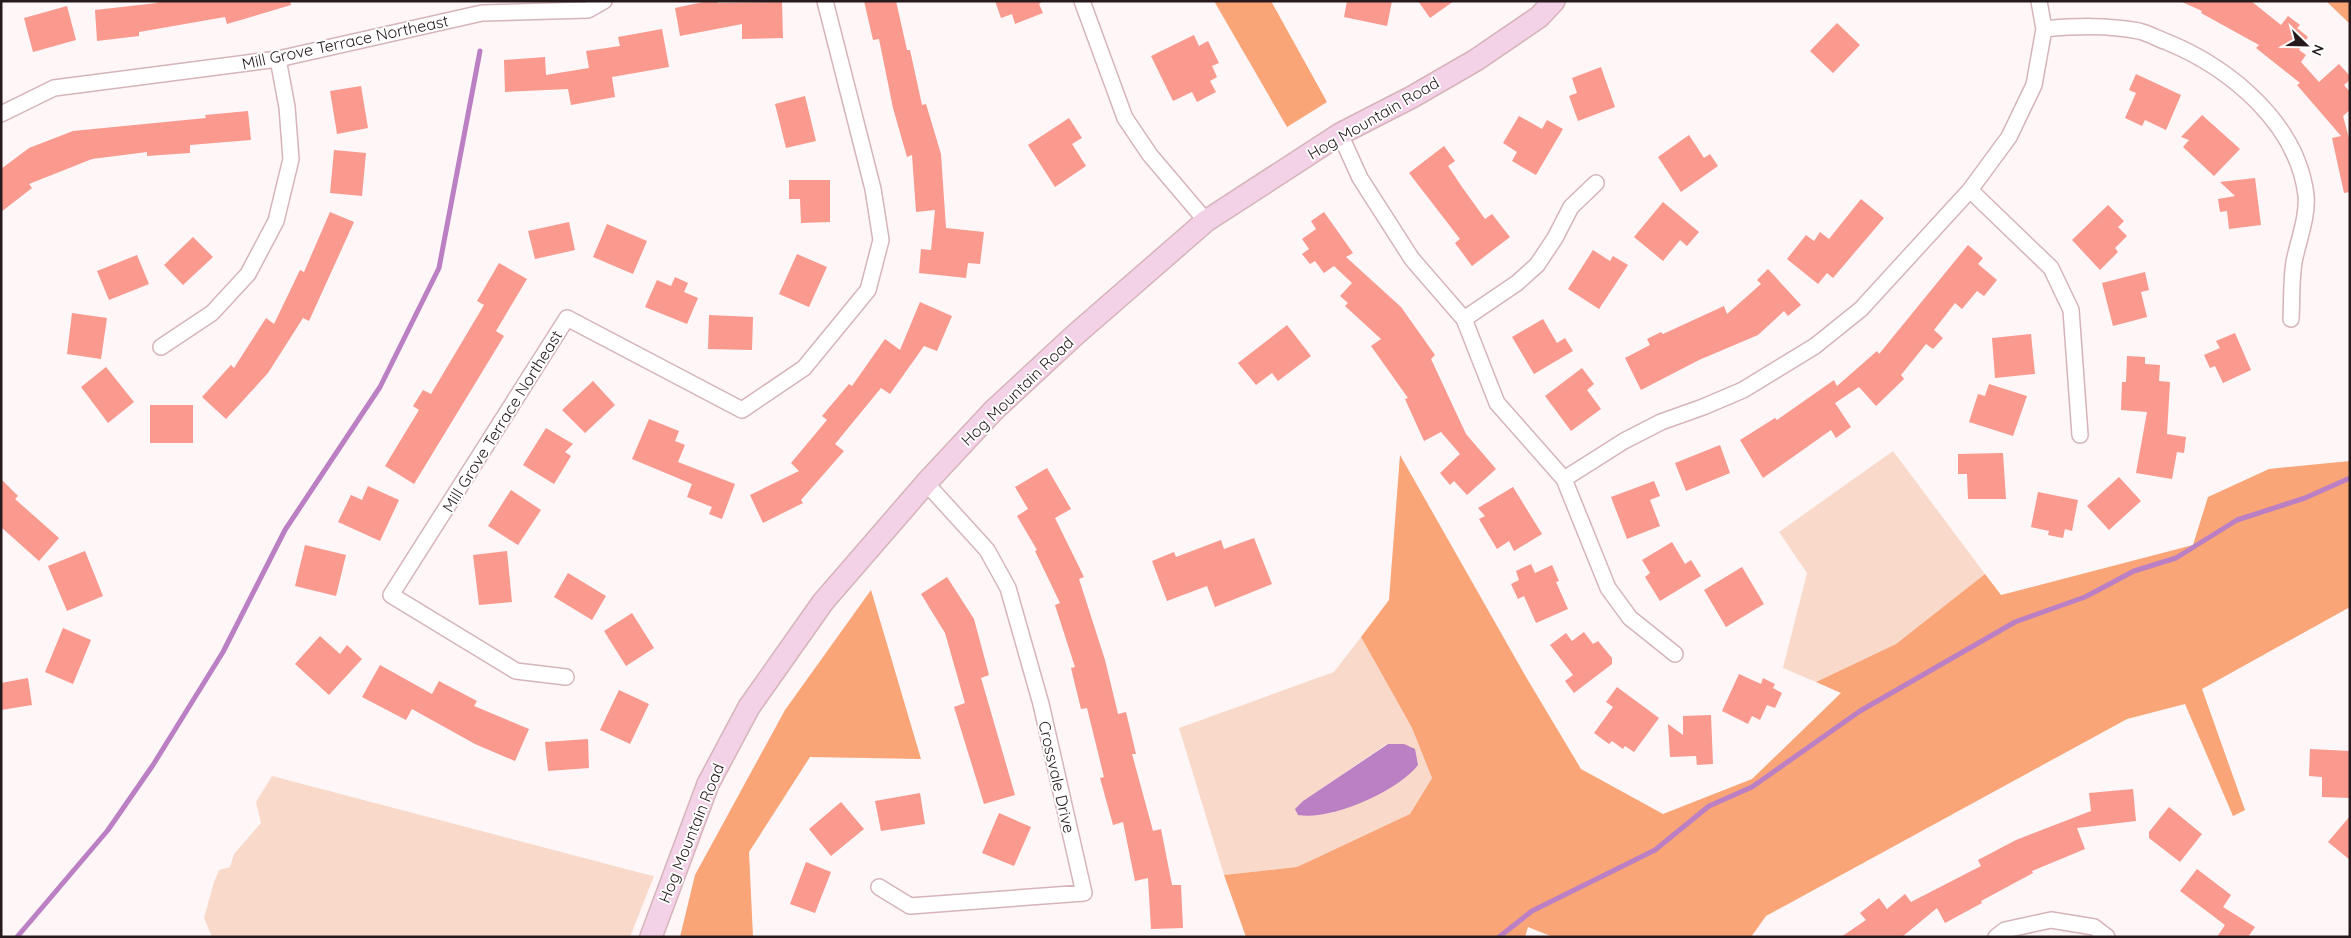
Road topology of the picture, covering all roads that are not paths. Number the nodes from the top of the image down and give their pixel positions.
1 (604, 1) edge
2 (825, 1) edge
3 (1082, 1) edge
4 (1554, 1) edge
5 (2039, 1) edge
6 (2044, 29) junction
7 (278, 59) junction
8 (1, 114) edge
9 (1340, 134) junction
10 (1596, 183) dead end
11 (1970, 190) junction
12 (1206, 222) junction
13 (1464, 319) junction
14 (2290, 319) dead end
15 (161, 347) dead end
16 (2080, 435) dead end
17 (1564, 479) junction
18 (926, 483) junction
19 (1674, 654) dead end
20 (566, 677) dead end
21 (879, 887) dead end
22 (651, 937) edge
23 (1996, 937) edge
24 (2107, 937) edge

1 - 7 street, Mill Grove Terrace Northeast
2 - 20 street, Mill Grove Terrace Northeast
3 - 12 street
4 - 9 street, Hog Mountain Road
5 - 6 street
6 - 11 street
6 - 14 street
7 - 8 street, Mill Grove Terrace Northeast
7 - 15 street
9 - 12 street, Hog Mountain Road
9 - 13 street
10 - 13 street
11 - 16 street
11 - 17 street
12 - 18 street, Hog Mountain Road
13 - 17 street
17 - 19 street
18 - 21 street, Crossvale Drive
18 - 22 street, Hog Mountain Road
23 - 24 street

